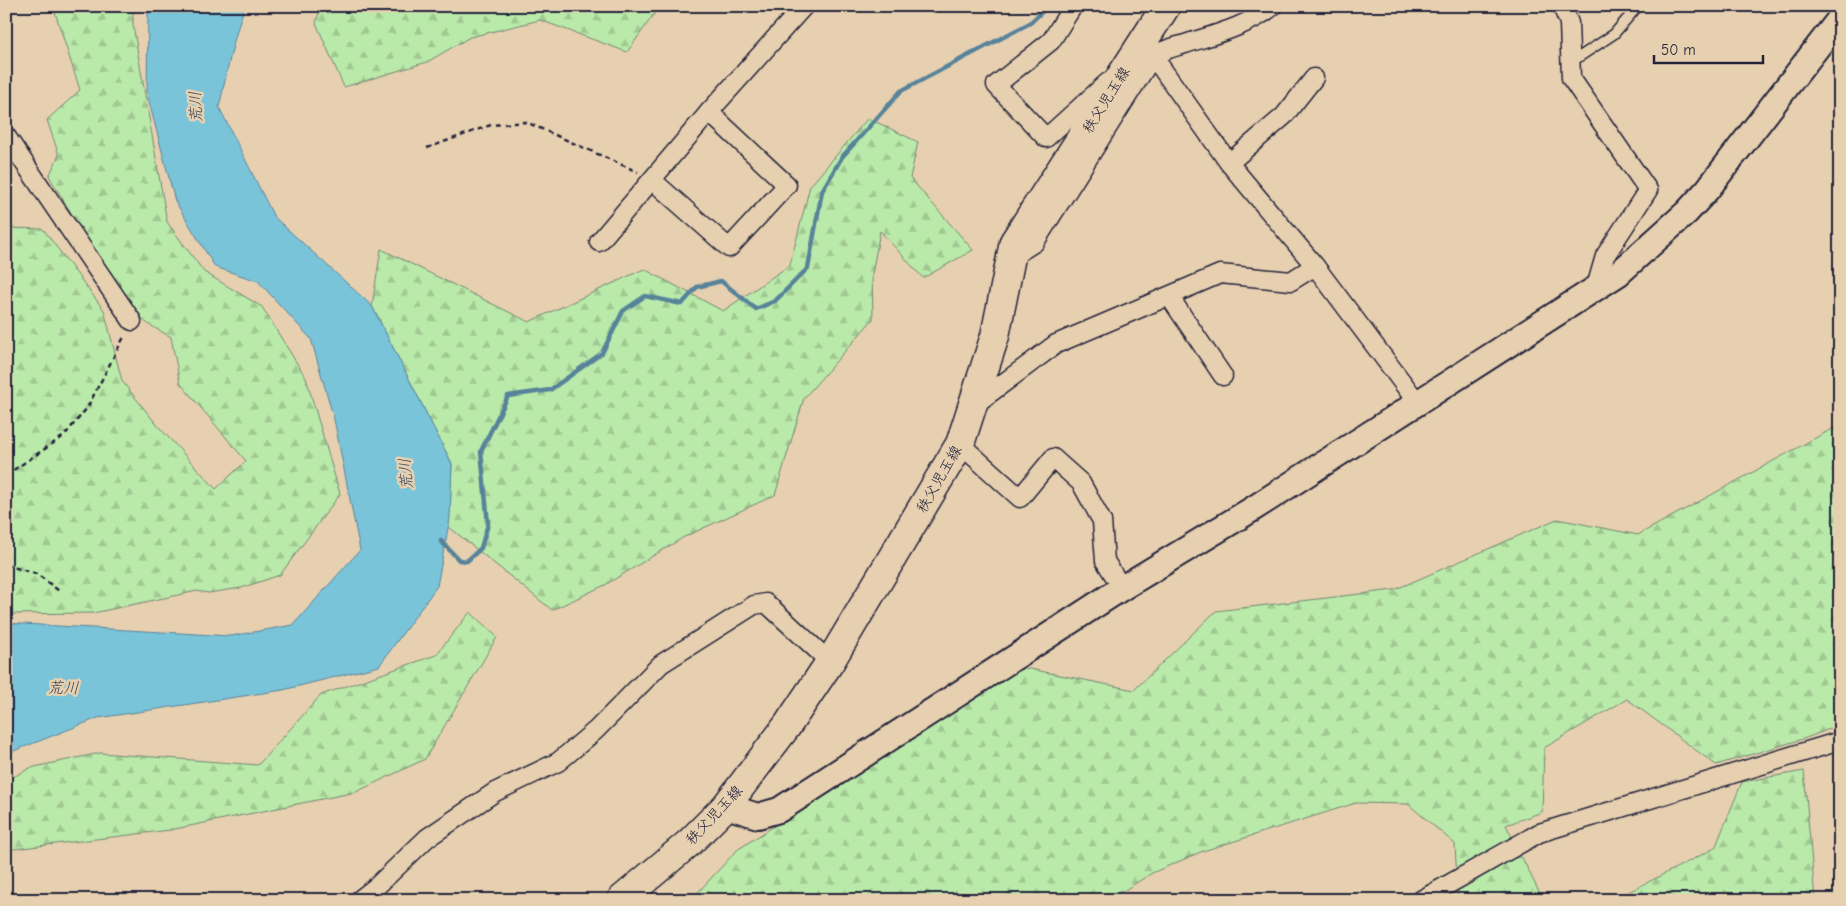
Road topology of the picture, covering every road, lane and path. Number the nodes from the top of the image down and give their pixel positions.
1 (804, 6) edge
2 (1073, 6) edge
3 (1166, 6) edge
4 (1273, 6) edge
5 (1562, 6) edge
6 (1638, 6) edge
7 (1840, 18) edge
8 (1141, 60) junction
9 (1570, 64) junction
10 (1314, 78) dead end
11 (709, 112) junction
12 (6, 136) edge
13 (427, 148) dead end
14 (1229, 163) junction
15 (664, 165) junction
16 (652, 180) junction
17 (599, 242) dead end
18 (1315, 266) junction
19 (1596, 287) junction
20 (1169, 296) junction
21 (132, 321) joint
22 (1223, 376) dead end
23 (1417, 402) junction
24 (974, 405) junction
25 (960, 444) junction
26 (6, 475) edge
27 (6, 565) edge
28 (1122, 588) junction
29 (59, 590) dead end
30 (830, 662) junction
31 (1840, 741) edge
32 (726, 806) junction
33 (359, 900) edge
34 (621, 900) edge
35 (1421, 900) edge

1 - 11 street
2 - 8 street
3 - 8 main road, 秩父児玉線
4 - 8 street
5 - 9 street
6 - 9 lane
7 - 19 street
8 - 14 street
8 - 24 main road, 秩父児玉線
9 - 19 street
10 - 14 street
11 - 15 street
11 - 16 street
12 - 21 street
13 - 15 path
14 - 18 street
15 - 16 street
16 - 17 street
18 - 20 street
18 - 23 street
19 - 23 street
20 - 22 street
20 - 24 street
21 - 26 path
23 - 28 street
24 - 25 main road, 秩父児玉線
25 - 28 street
25 - 30 main road, 秩父児玉線
27 - 29 path
28 - 32 street
30 - 32 main road, 秩父児玉線
30 - 33 street
31 - 35 street
32 - 34 main road, 秩父児玉線

